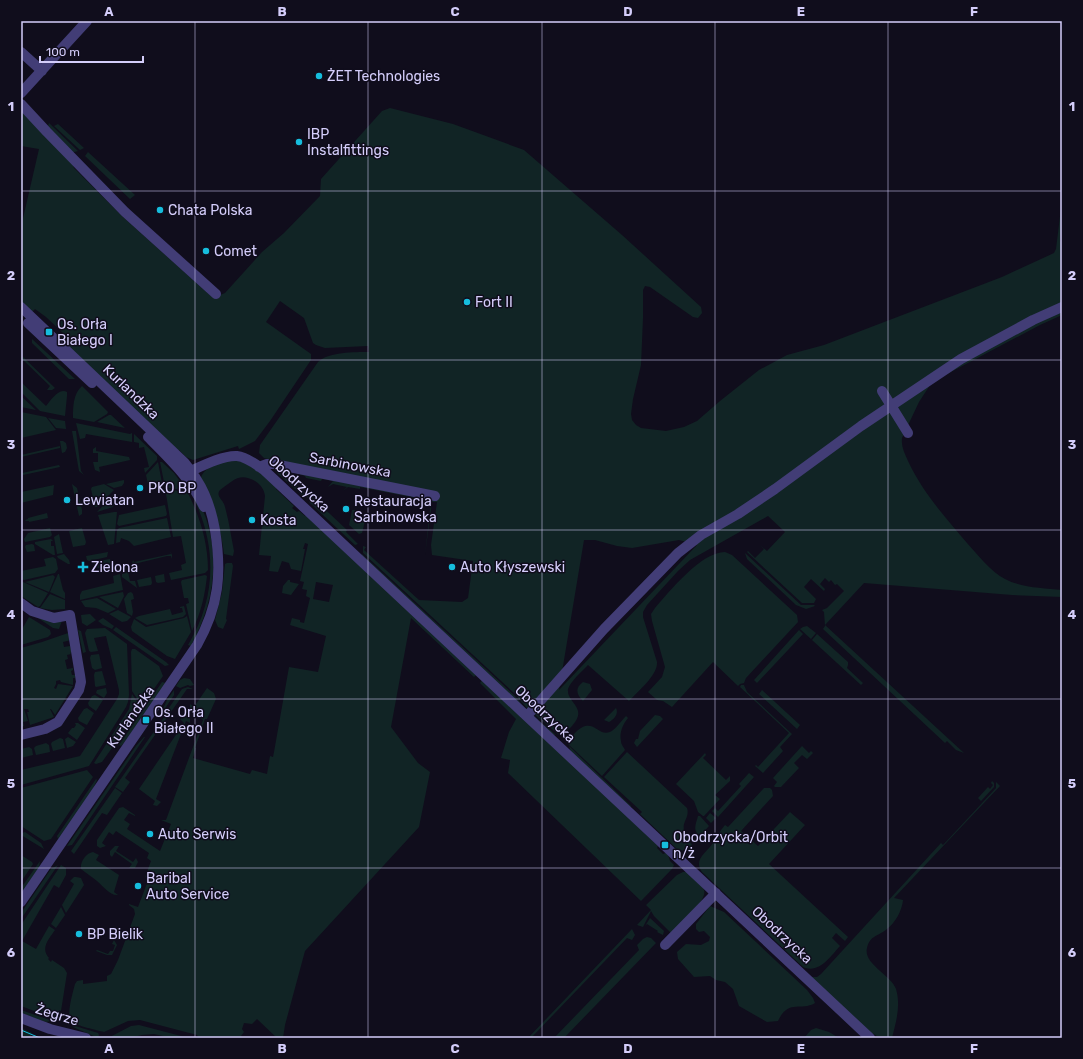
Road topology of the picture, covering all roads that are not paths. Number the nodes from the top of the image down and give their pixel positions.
1 (87, 21) edge
2 (21, 52) edge
3 (42, 71) junction
4 (21, 93) edge
5 (21, 104) edge
6 (216, 294) dead end
7 (21, 307) edge
8 (1062, 307) edge
9 (21, 316) edge
10 (882, 391) dead end
11 (891, 405) junction
12 (908, 433) dead end
13 (259, 467) junction
14 (188, 472) junction
15 (435, 496) dead end
16 (21, 603) edge
17 (527, 716) junction
18 (21, 734) edge
19 (716, 893) junction
20 (21, 902) edge
21 (665, 945) dead end
22 (21, 1018) edge
23 (86, 1038) edge
24 (870, 1038) edge

1 - 3 street
2 - 3 street
3 - 4 street
5 - 6 street
7 - 14 street, Kurlandzka
8 - 11 street
9 - 14 street, Kurlandzka
10 - 11 street
11 - 12 street
11 - 17 street
13 - 14 street, Obodrzycka
13 - 15 street, Sarbinowska
13 - 17 street, Obodrzycka
14 - 20 street, Kurlandzka
16 - 18 street
17 - 19 street, Obodrzycka
19 - 21 street
19 - 24 street, Obodrzycka
22 - 23 street, Żegrze

